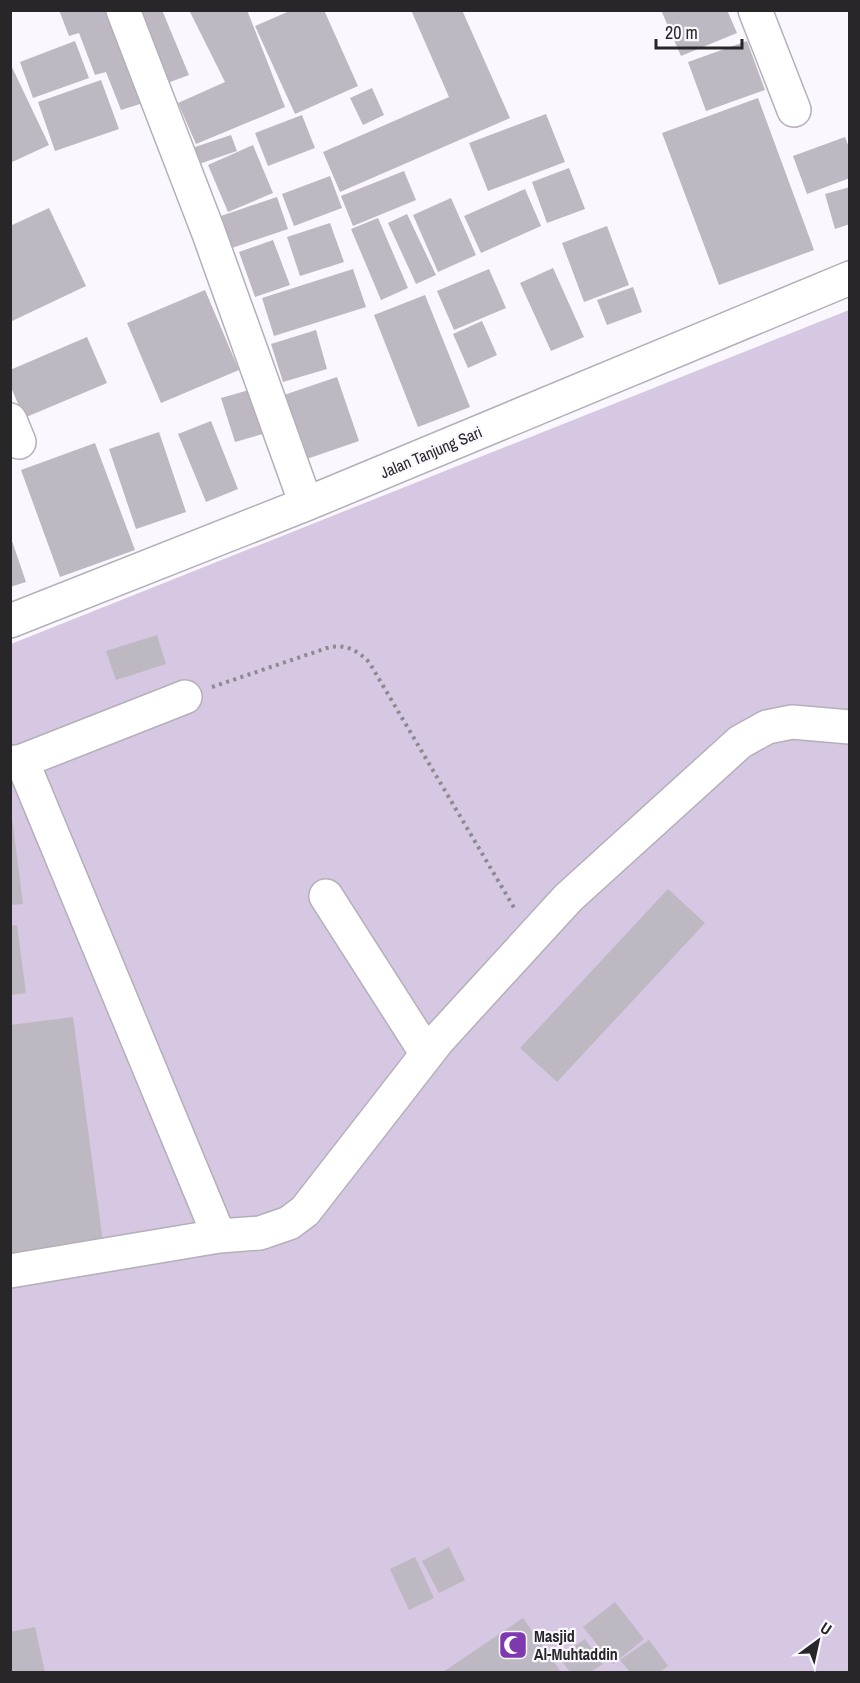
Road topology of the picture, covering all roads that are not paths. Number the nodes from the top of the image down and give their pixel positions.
1 (123, 10) edge
2 (755, 10) edge
3 (794, 110) dead end
4 (849, 278) edge
5 (306, 504) junction
6 (10, 621) edge
7 (185, 697) road end
8 (849, 727) edge
9 (16, 762) edge
10 (326, 896) dead end
11 (427, 1054) junction
12 (219, 1236) junction
13 (10, 1271) edge

1 - 5 street
2 - 3 street
4 - 5 street, Jalan Tanjung Sari
5 - 6 street, Jalan Tanjung Sari
7 - 9 street
8 - 11 street
9 - 12 street
10 - 11 street
11 - 12 street
12 - 13 street

